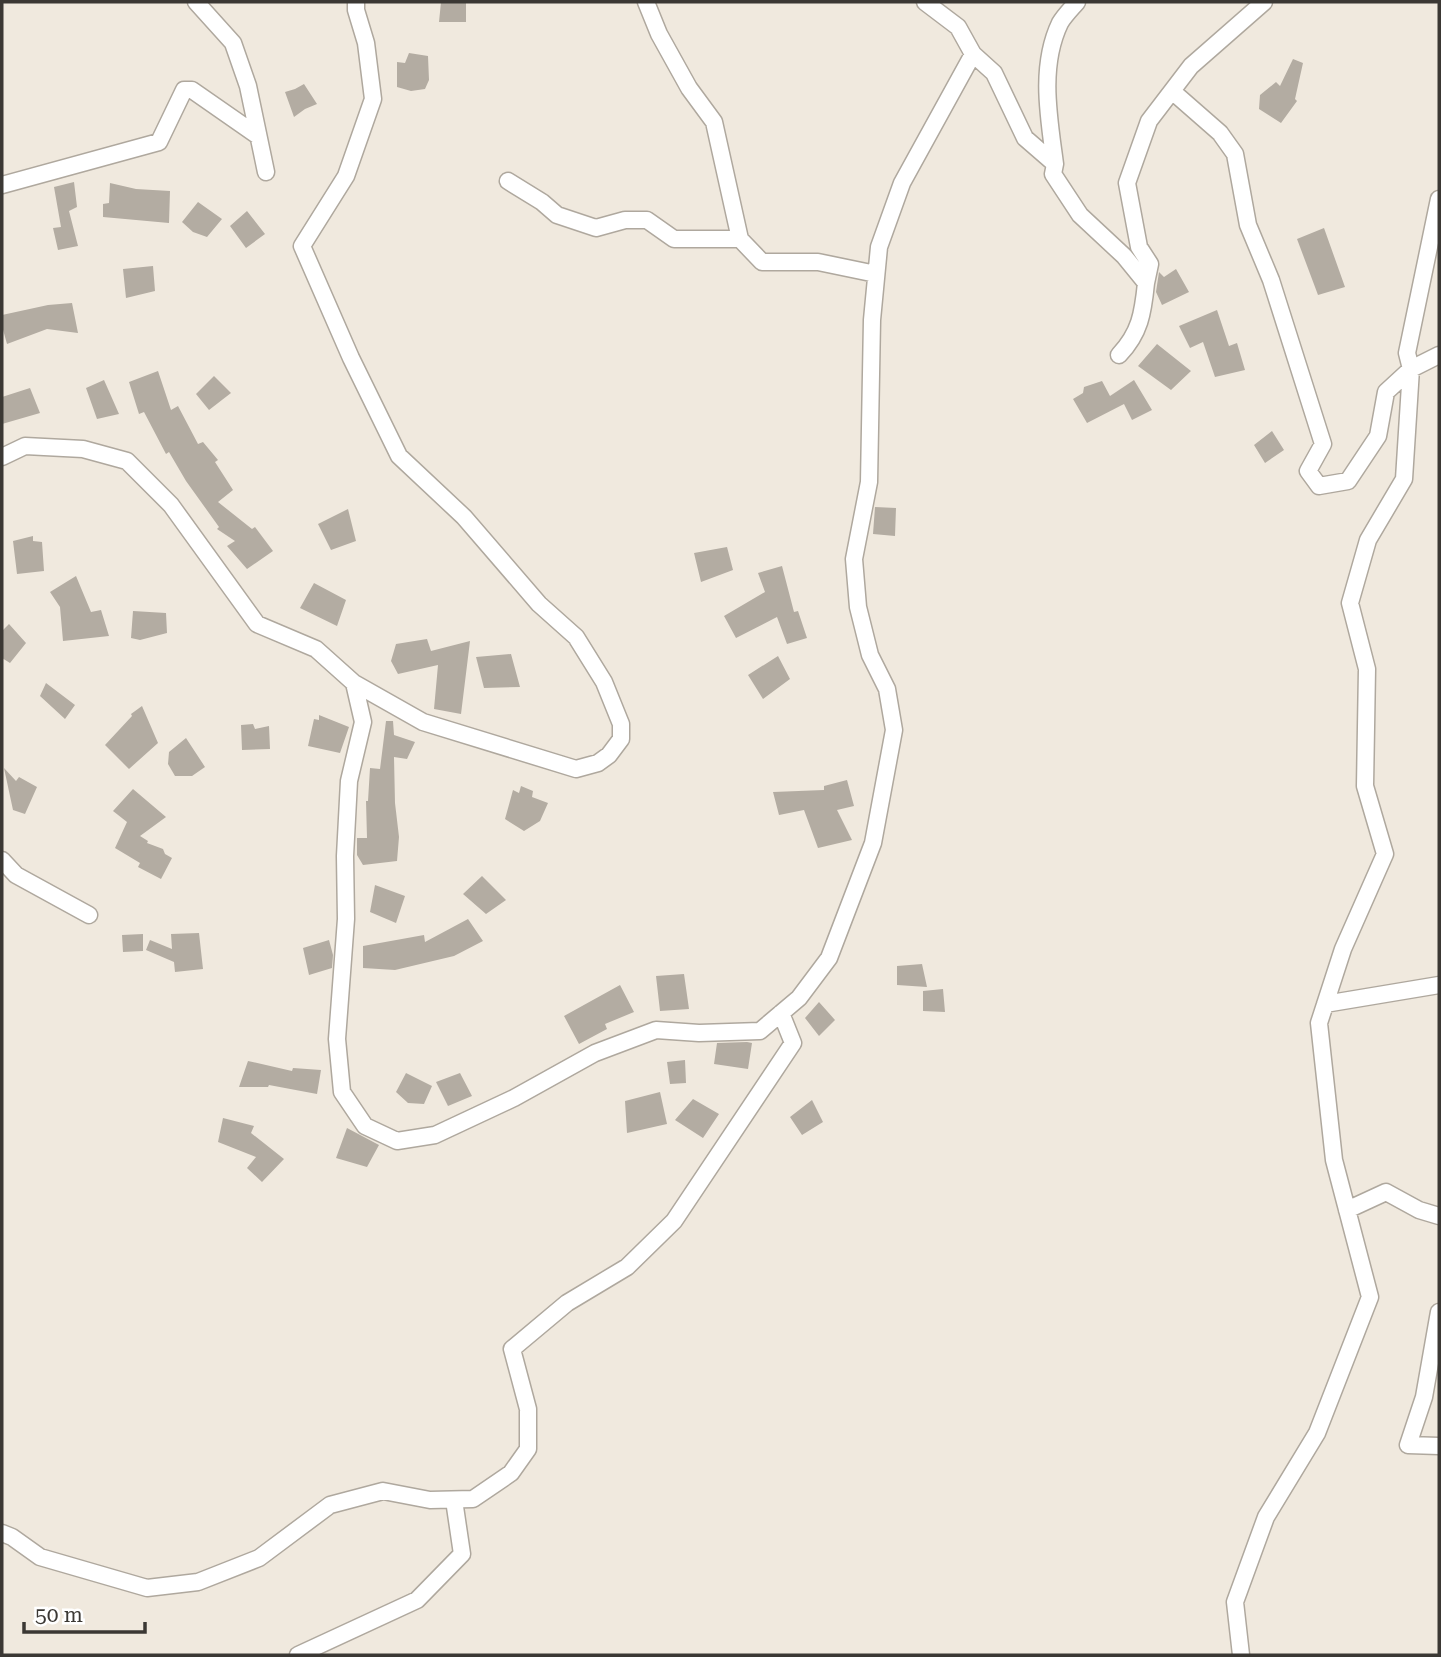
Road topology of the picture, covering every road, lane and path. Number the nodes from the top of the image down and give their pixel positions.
1 (196, 2) edge
2 (356, 2) edge
3 (646, 2) edge
4 (925, 2) edge
5 (1077, 2) edge
6 (1264, 2) edge
7 (973, 54) junction
8 (1172, 92) junction
9 (258, 136) junction
10 (1055, 164) junction
11 (266, 172) dead end
12 (508, 181) dead end
13 (2, 185) edge
14 (1439, 199) edge
15 (740, 239) junction
16 (876, 274) junction
17 (1146, 283) junction
18 (1119, 355) dead end
19 (1439, 355) edge
20 (1411, 369) junction
21 (2, 457) edge
22 (354, 683) junction
23 (2, 860) edge
24 (89, 915) dead end
25 (1439, 985) edge
26 (1325, 1004) junction
27 (781, 1013) junction
28 (1347, 1210) junction
29 (1439, 1216) edge
30 (1439, 1312) edge
31 (1439, 1446) edge
32 (454, 1500) junction
33 (2, 1533) edge
34 (298, 1655) edge
35 (1241, 1655) edge

1 - 9 street
2 - 22 street
3 - 15 street
4 - 7 street
5 - 10 street
6 - 8 street
7 - 10 street
7 - 16 street
8 - 17 street
8 - 20 street
9 - 11 street
9 - 13 street
10 - 17 street
12 - 15 street
14 - 20 street
15 - 16 street
16 - 27 street
17 - 18 street
19 - 20 street
20 - 26 street
21 - 22 street
22 - 27 street
23 - 24 street
25 - 26 street
26 - 28 street
27 - 32 street
28 - 29 street
28 - 35 street
30 - 31 street
32 - 33 street
32 - 34 street

